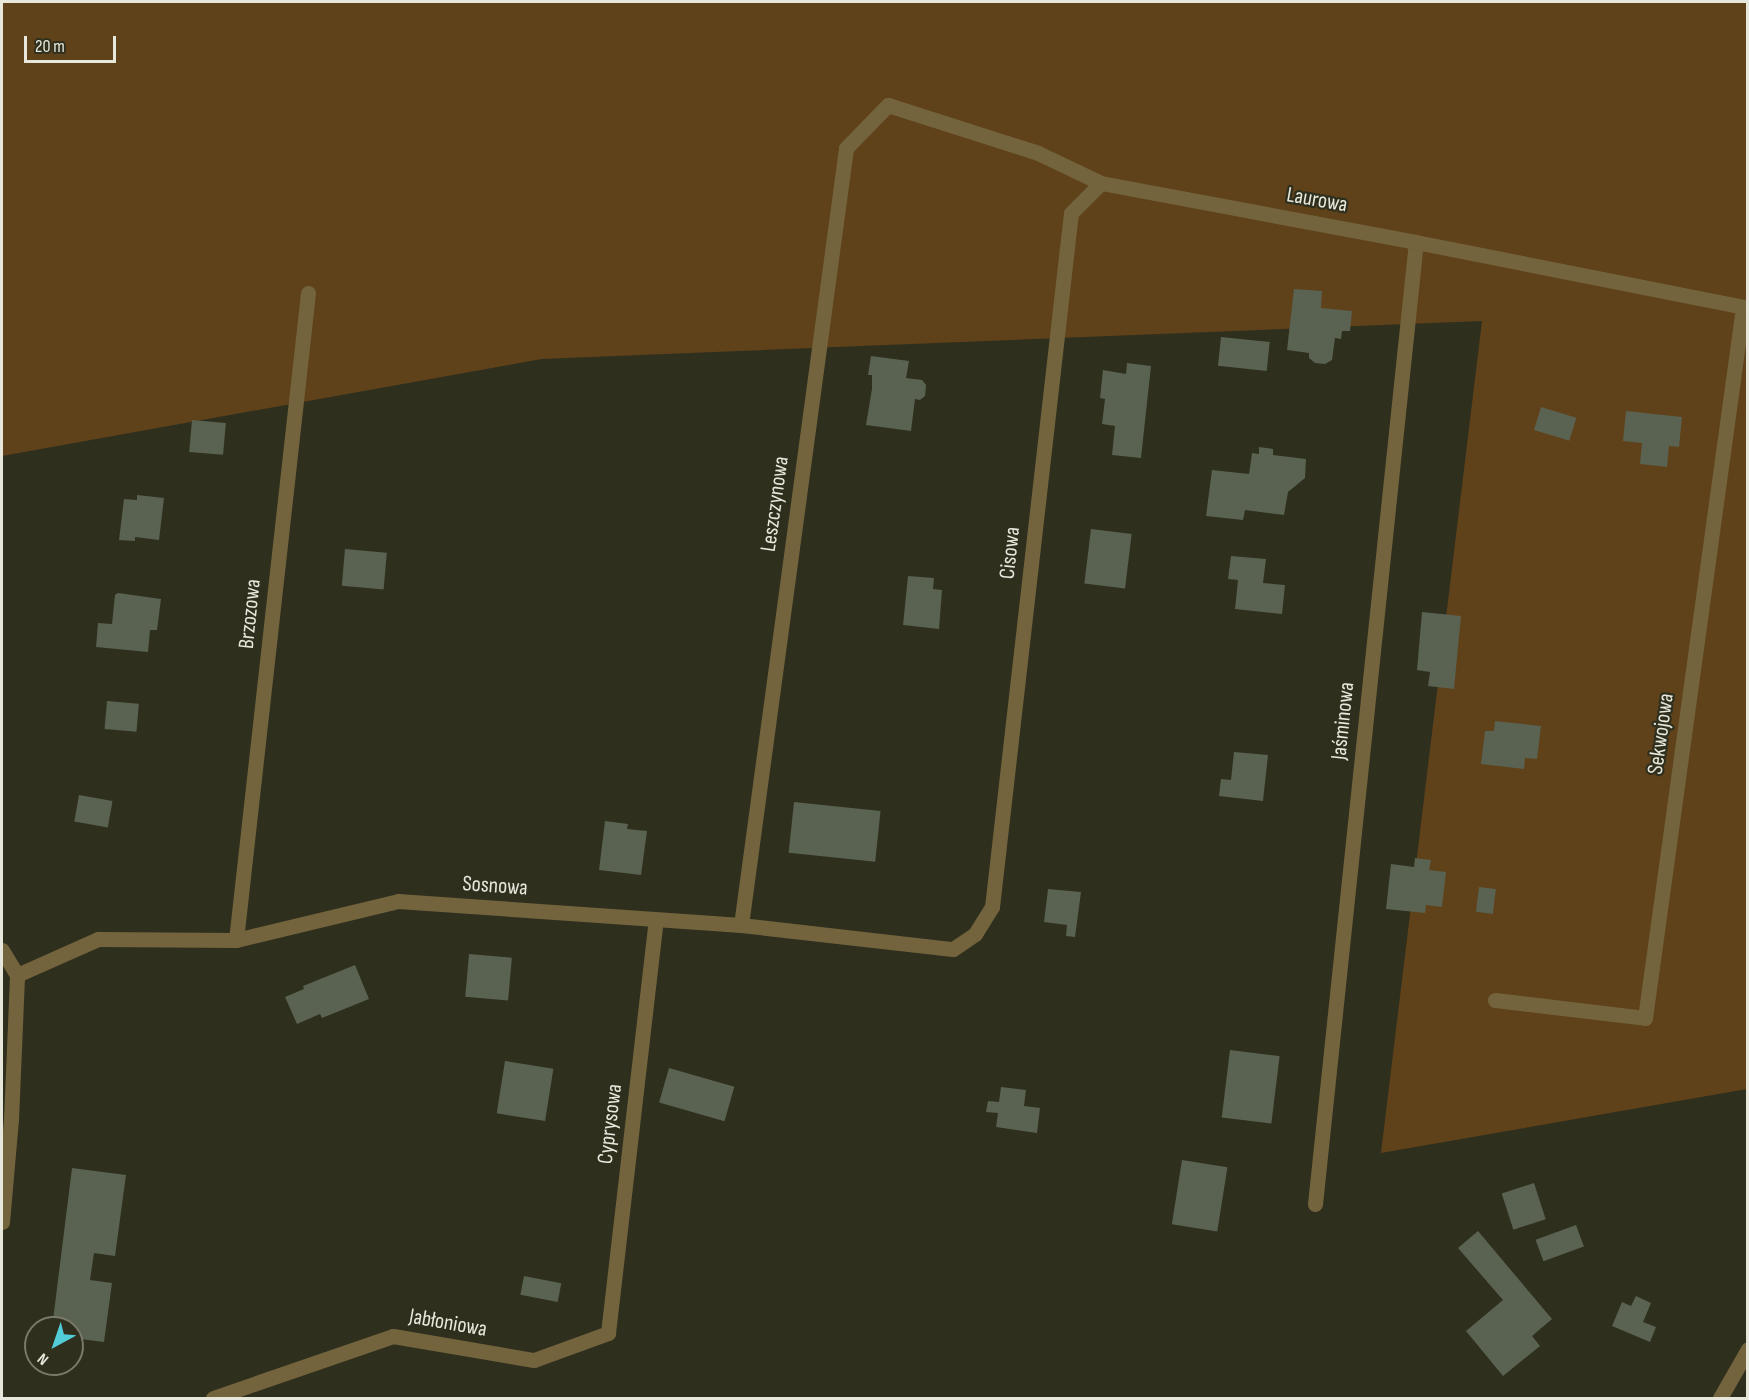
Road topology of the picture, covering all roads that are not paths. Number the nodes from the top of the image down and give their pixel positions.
1 (888, 105) joint
2 (1101, 183) junction
3 (1416, 242) junction
4 (308, 292) dead end
5 (1745, 307) edge
6 (656, 921) junction
7 (741, 925) junction
8 (975, 934) joint
9 (236, 940) junction
10 (2, 950) edge
11 (17, 975) junction
12 (1495, 1000) dead end
13 (6, 1119) edge
14 (1315, 1204) dead end
15 (2, 1222) edge
16 (608, 1333) joint
17 (1748, 1349) edge
18 (213, 1398) edge
19 (1720, 1398) edge

1 - 2 street, Laurowa
1 - 7 street, Leszczynowa
2 - 3 street, Laurowa
2 - 8 street, Cisowa
3 - 5 street, Laurowa
3 - 14 street, Jaśminowa
4 - 9 street, Brzozowa
5 - 12 street, Sekwojowa
6 - 7 street, Sosnowa
6 - 9 street, Sosnowa
6 - 16 street, Cyprysowa
7 - 8 street, Sosnowa
9 - 11 street, Sosnowa
10 - 11 street
11 - 13 street
13 - 15 street
16 - 18 street, Jabłoniowa
17 - 19 street

